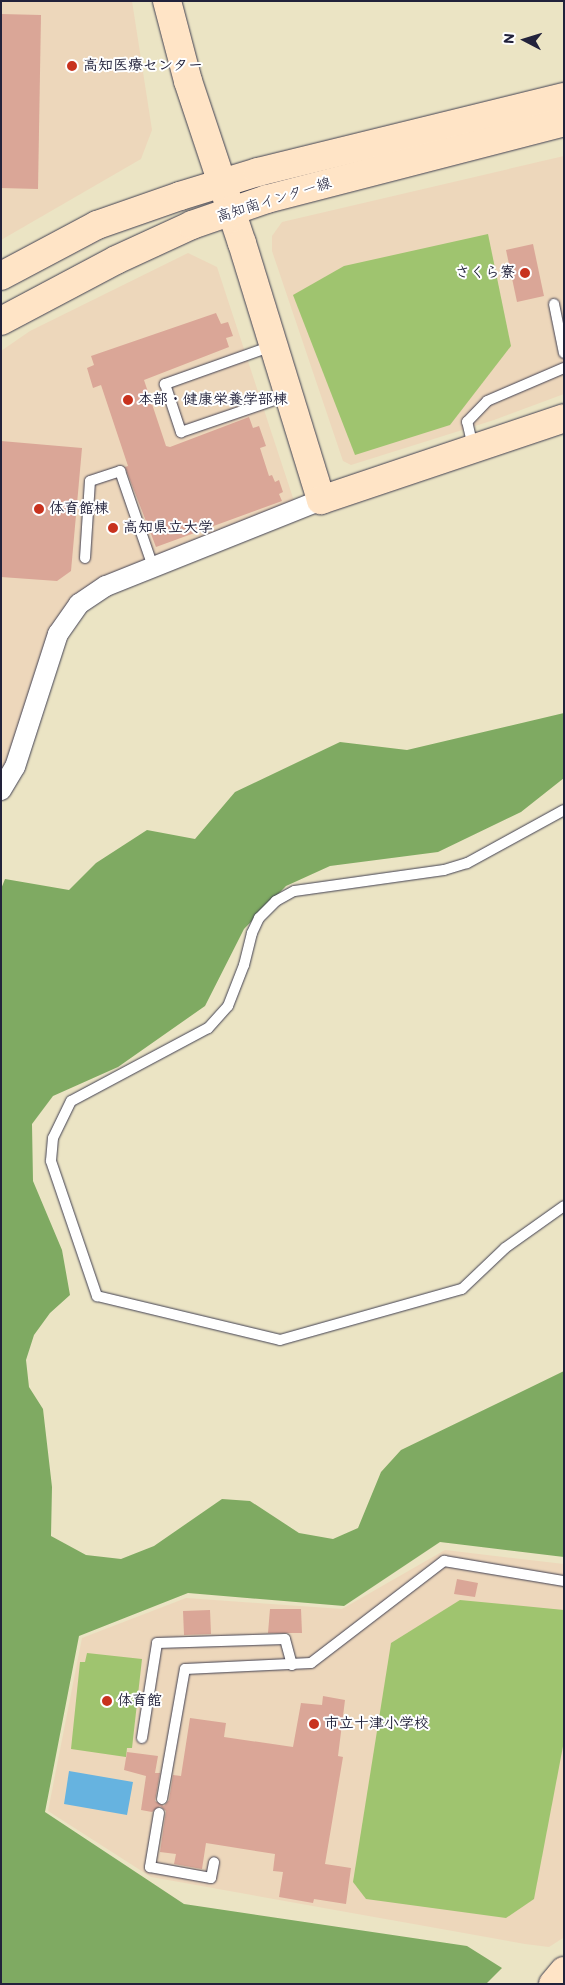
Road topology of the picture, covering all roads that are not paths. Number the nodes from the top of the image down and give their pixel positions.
1 (167, 1) edge
2 (564, 98) edge
3 (564, 122) edge
4 (222, 184) junction
5 (232, 212) junction
6 (1, 276) edge
7 (554, 304) dead end
8 (1, 321) edge
9 (274, 346) junction
10 (564, 353) edge
11 (564, 368) edge
12 (290, 395) junction
13 (564, 418) edge
14 (473, 446) junction
15 (321, 500) junction
16 (85, 558) dead end
17 (153, 567) junction
18 (1, 790) edge
19 (564, 810) edge
20 (564, 1206) edge
21 (564, 1581) edge
22 (292, 1665) junction
23 (142, 1738) dead end
24 (162, 1799) dead end
25 (159, 1813) dead end
26 (214, 1862) dead end
27 (564, 1971) edge
28 (553, 1984) edge

1 - 4 main road
2 - 4 main road, 高知南インター線
3 - 5 main road, 高知南インター線
4 - 5 main road
4 - 6 main road, 高知南インター線
5 - 8 main road, 高知南インター線
5 - 9 main road
7 - 10 lane
9 - 12 main road
9 - 12 lane
11 - 14 lane
12 - 15 main road
13 - 14 main road
14 - 15 main road
15 - 17 street
16 - 17 lane
17 - 18 street
19 - 20 lane
21 - 22 lane
22 - 23 lane
22 - 24 lane
25 - 26 lane
27 - 28 main road

